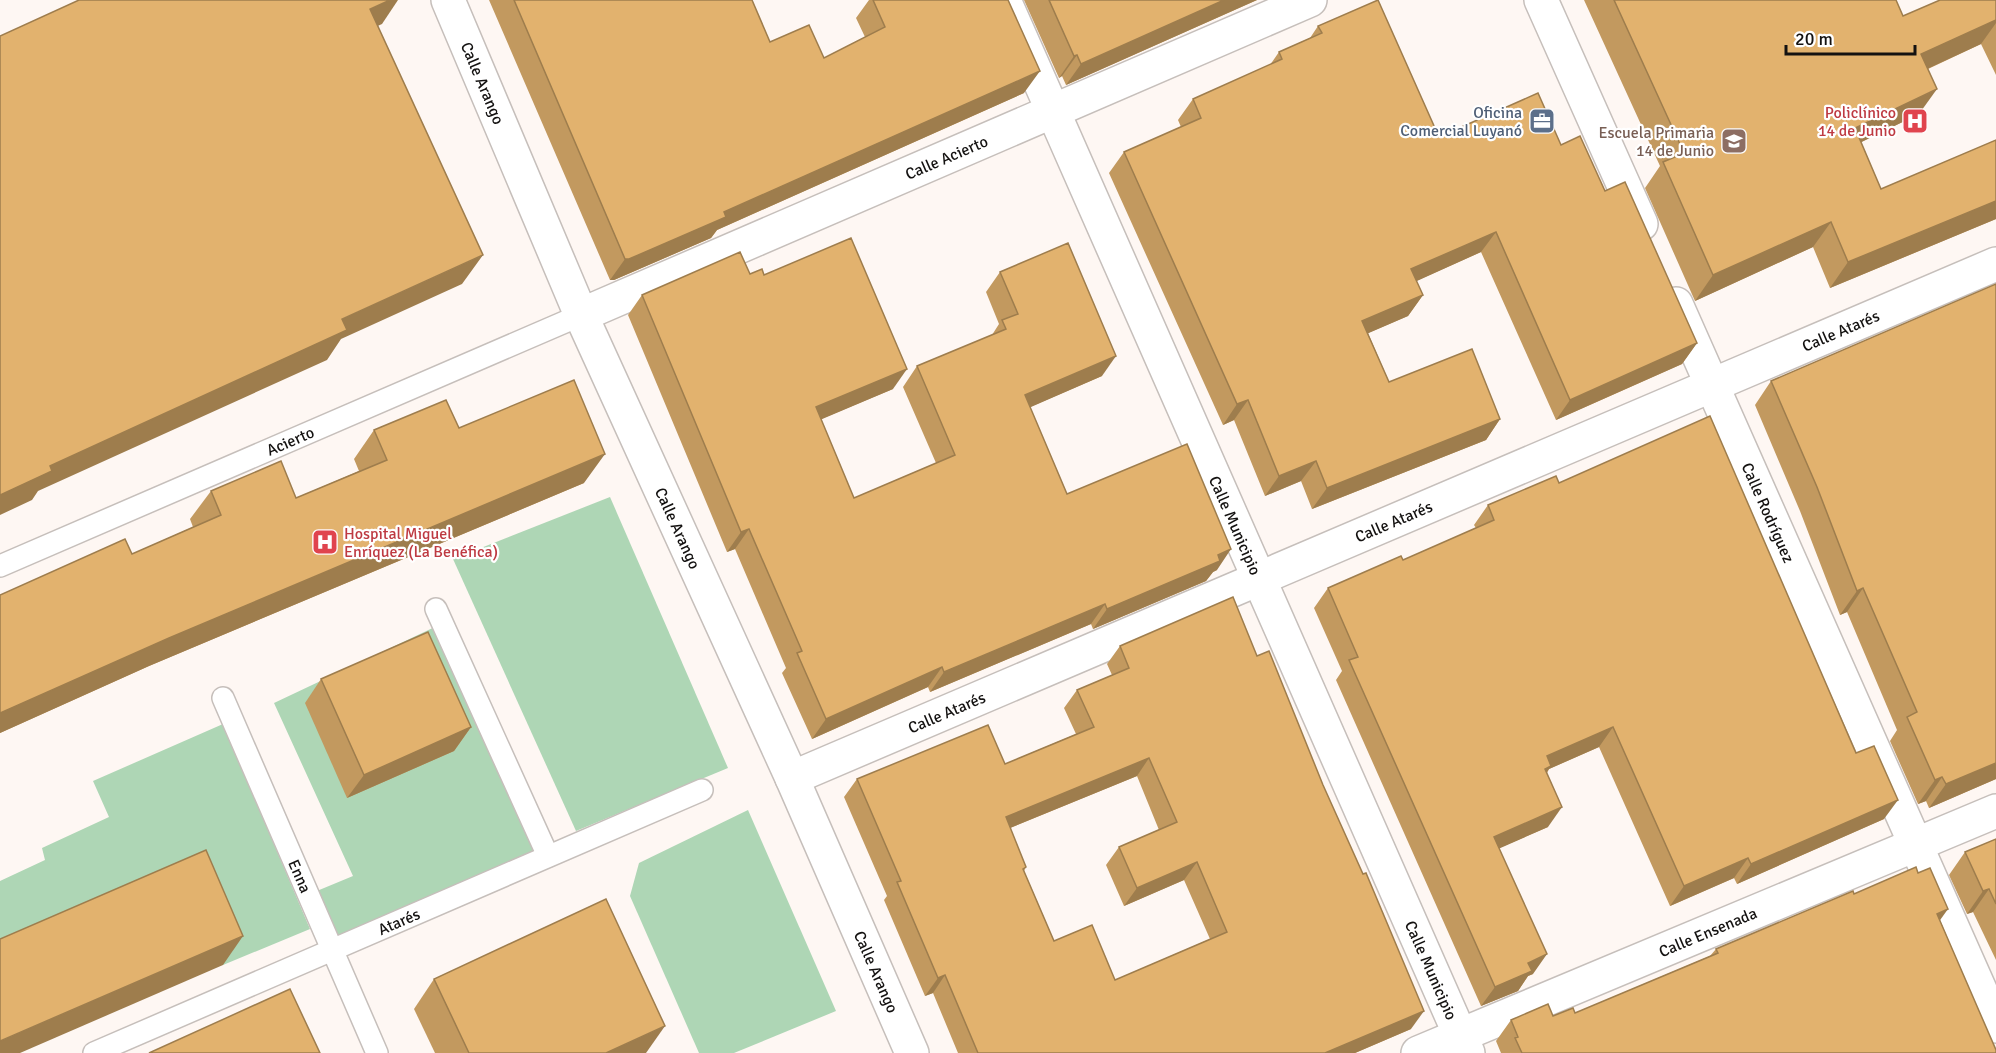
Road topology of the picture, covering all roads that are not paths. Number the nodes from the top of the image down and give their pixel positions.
1 (448, 0) edge
2 (1004, 0) edge
3 (1310, 0) edge
4 (1541, 0) edge
5 (1054, 110) junction
6 (1996, 264) edge
7 (581, 315) junction
8 (1713, 385) junction
9 (0, 566) edge
10 (1260, 577) junction
11 (436, 609) dead end
12 (223, 698) dead end
13 (792, 778) junction
14 (702, 790) dead end
15 (1996, 811) edge
16 (1916, 845) junction
17 (548, 856) junction
18 (332, 950) junction
19 (1996, 1026) edge
20 (1464, 1044) edge
21 (94, 1053) edge
22 (377, 1053) edge
23 (912, 1053) edge
24 (1418, 1053) edge

1 - 7 street, Calle Arango
2 - 5 street, Calle Municipio
3 - 5 street, Calle Acierto
4 - 8 street, Calle Rodríguez
5 - 7 street, Calle Acierto
5 - 10 street, Calle Municipio
6 - 8 street, Calle Atarés
7 - 9 lane, Acierto
7 - 13 street, Calle Arango
8 - 10 street, Calle Atarés
8 - 16 street, Calle Rodríguez
10 - 13 street, Calle Atarés
10 - 20 street, Calle Municipio
11 - 17 lane
12 - 18 lane, Enna
13 - 23 street, Calle Arango
14 - 17 lane, Atarés
15 - 16 street, Calle Ensenada
16 - 19 street, Calle Rodríguez
16 - 20 street, Calle Ensenada
17 - 18 lane, Atarés
18 - 21 lane, Atarés
18 - 22 lane, Enna
20 - 24 street, Calle Ensenada

